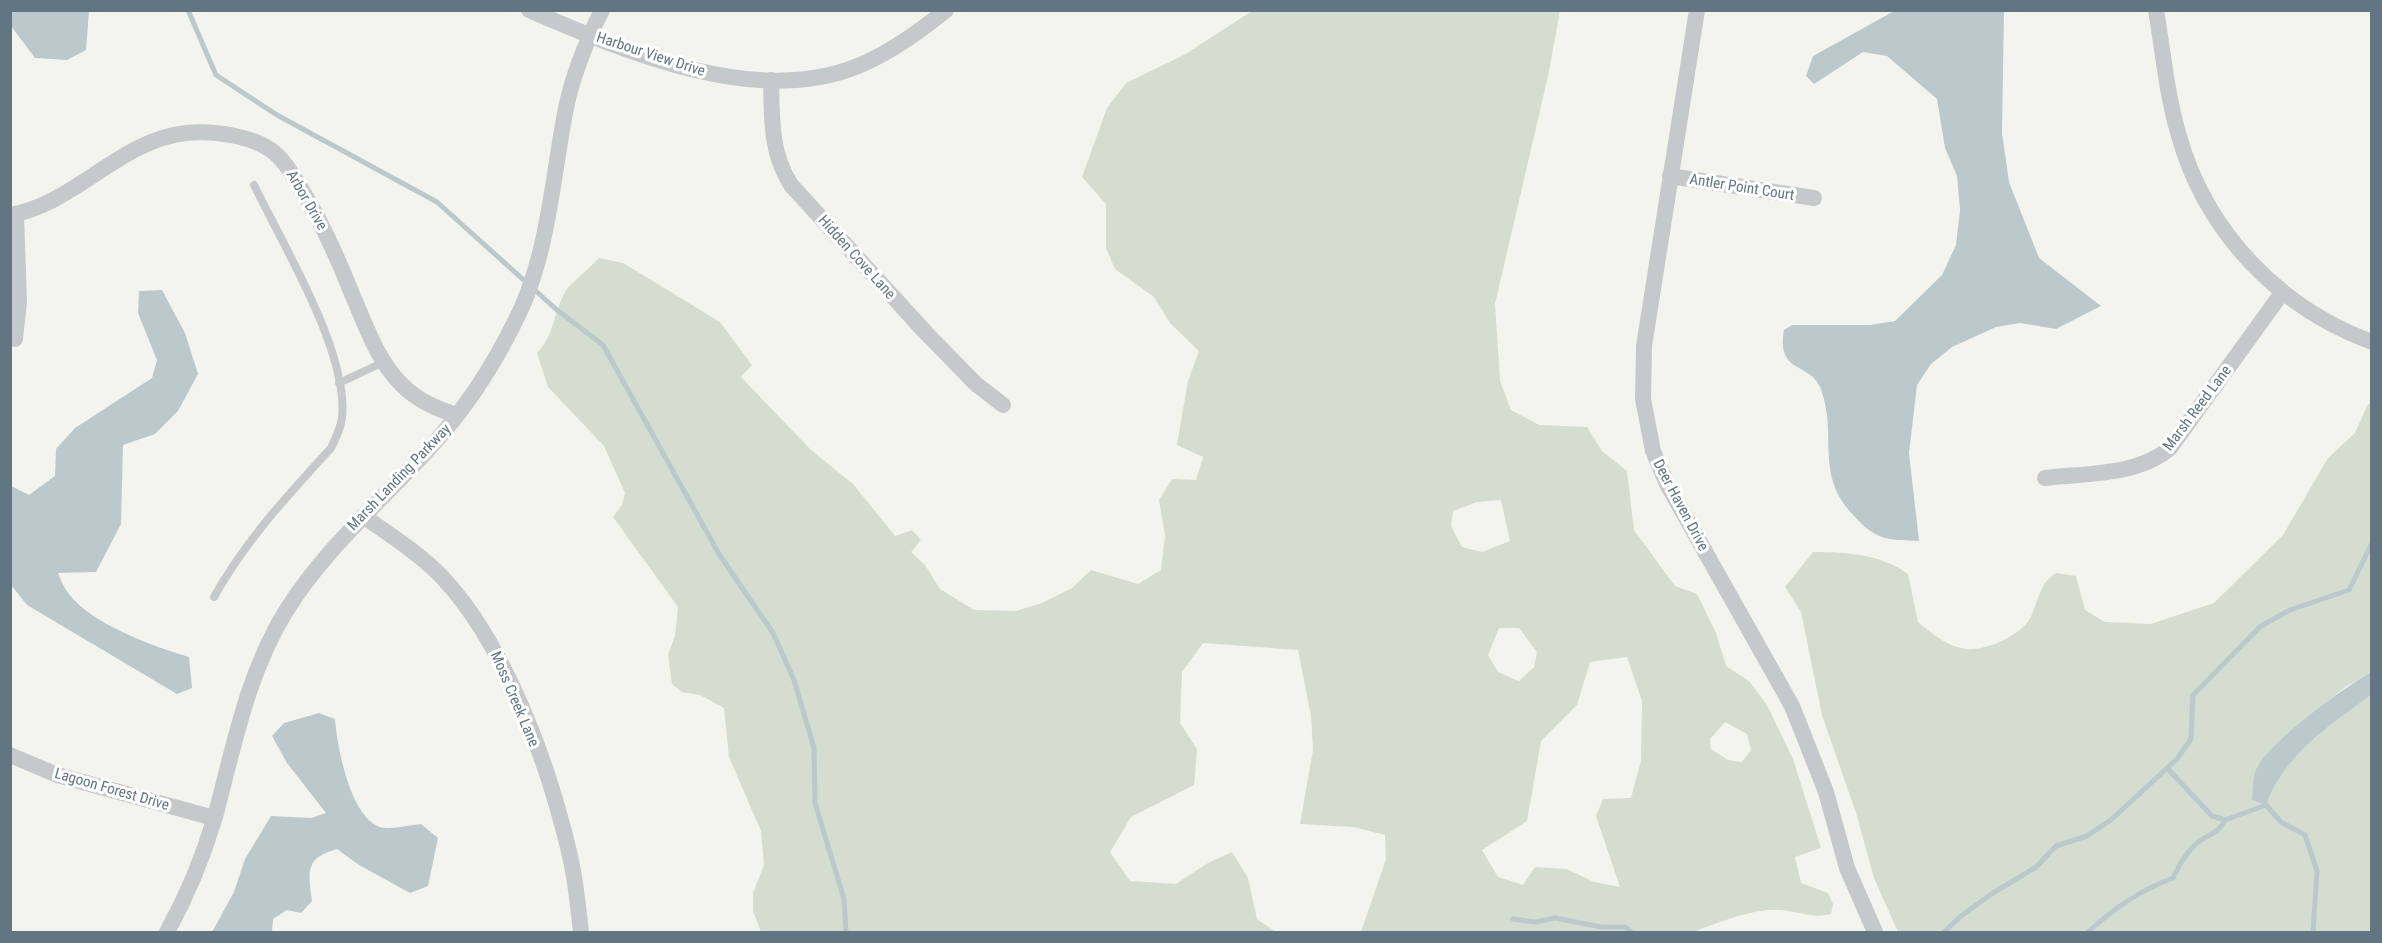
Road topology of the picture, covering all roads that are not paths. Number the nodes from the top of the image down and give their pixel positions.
1 (529, 10) edge
2 (602, 10) edge
3 (946, 10) edge
4 (1697, 10) edge
5 (2156, 10) edge
6 (590, 35) junction
7 (771, 80) junction
8 (1670, 176) junction
9 (254, 185) dead end
10 (1814, 198) dead end
11 (13, 214) edge
12 (2282, 293) junction
13 (15, 339) dead end
14 (2372, 342) edge
15 (384, 362) junction
16 (339, 383) junction
17 (1003, 405) dead end
18 (457, 415) junction
19 (2045, 478) dead end
20 (363, 516) junction
21 (214, 597) dead end
22 (10, 756) edge
23 (214, 818) junction
24 (167, 933) edge
25 (581, 933) edge
26 (1875, 933) edge

1 - 6 street, Harbour View Drive
2 - 6 street, Marsh Landing Parkway
3 - 7 street, Harbour View Drive
4 - 8 street, Deer Haven Drive
5 - 12 street
6 - 7 street, Harbour View Drive
6 - 18 street, Marsh Landing Parkway
7 - 17 street, Hidden Cove Lane
8 - 10 street, Antler Point Court
8 - 26 street, Deer Haven Drive
9 - 16 lane
11 - 13 street
11 - 15 street, Arbor Drive
12 - 14 street
12 - 19 street, Marsh Reed Lane
15 - 16 lane
15 - 18 street, Arbor Drive
16 - 21 lane
18 - 20 street, Marsh Landing Parkway
20 - 23 street, Marsh Landing Parkway
20 - 25 street, Moss Creek Lane
22 - 23 street, Lagoon Forest Drive
23 - 24 street, Marsh Landing Parkway

